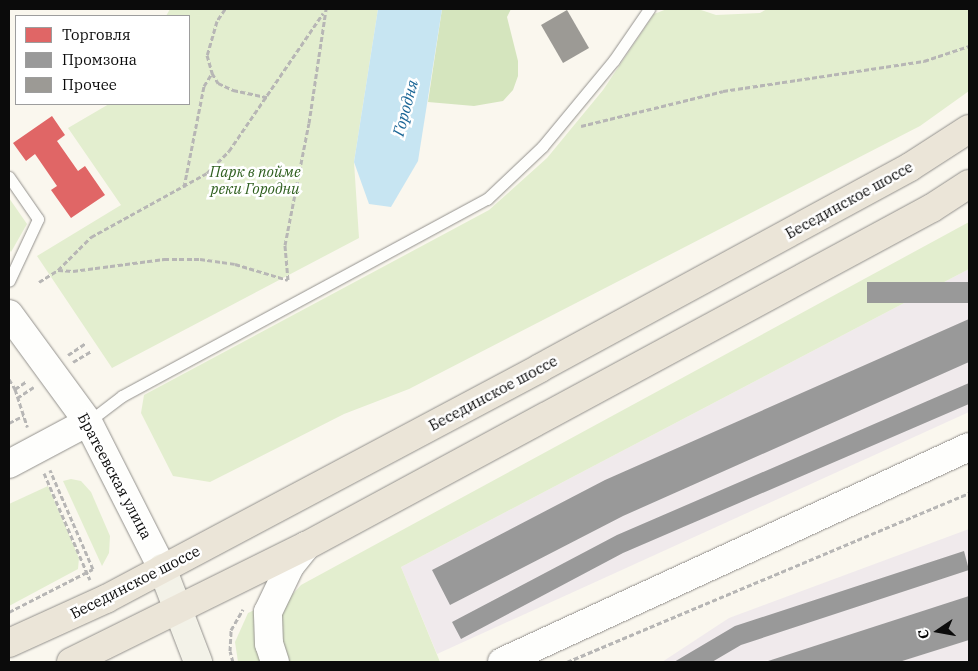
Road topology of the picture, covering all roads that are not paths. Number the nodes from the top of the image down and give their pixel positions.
1 (649, 9) edge
2 (969, 129) edge
3 (9, 177) edge
4 (969, 184) edge
5 (9, 281) edge
6 (9, 314) edge
7 (88, 422) junction
8 (969, 447) edge
9 (9, 464) edge
10 (306, 546) junction
11 (162, 568) junction
12 (180, 610) junction
13 (10, 641) edge
14 (71, 662) edge
15 (198, 662) edge
16 (276, 662) edge
17 (502, 662) edge

1 - 7 lane
2 - 11 main road, Бесединское шоссе
3 - 5 lane
4 - 10 main road
6 - 7 street, Братеевская улица
7 - 9 street
7 - 11 street, Братеевская улица
8 - 17 street
10 - 12 main road
10 - 16 street
11 - 12 main road
11 - 13 main road, Бесединское шоссе
12 - 14 main road
12 - 15 main road

